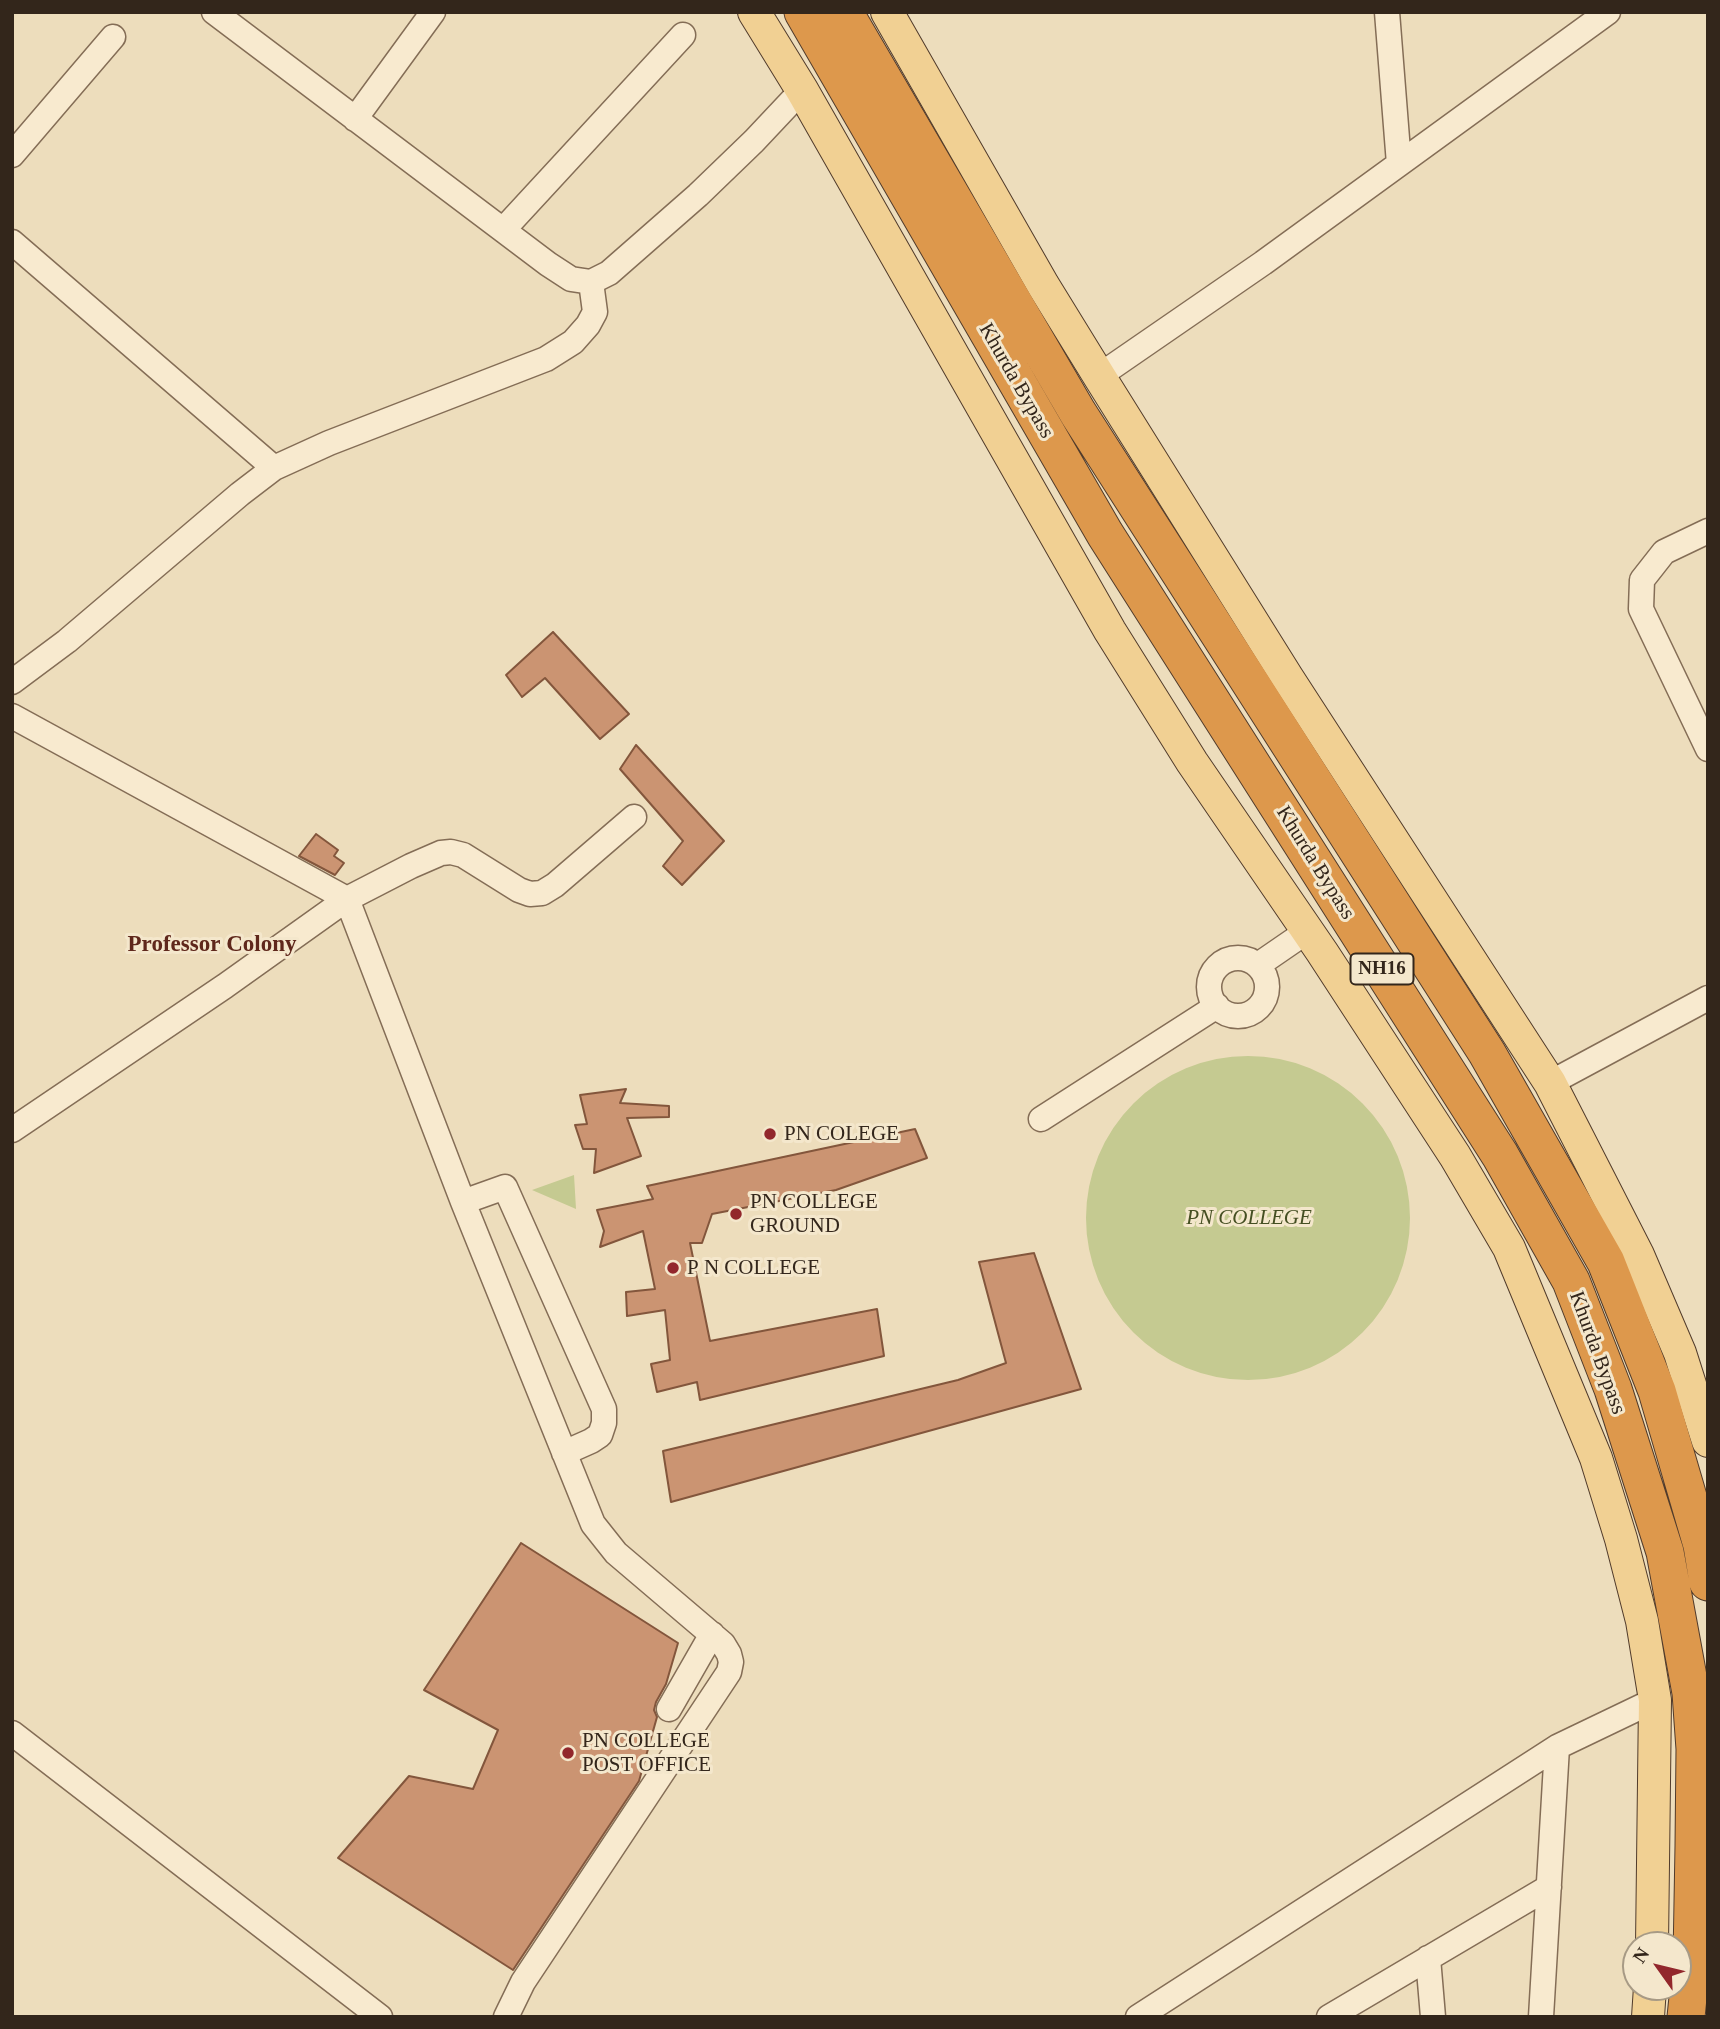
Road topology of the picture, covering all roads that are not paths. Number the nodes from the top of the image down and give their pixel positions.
1 (214, 12) edge
2 (433, 12) edge
3 (754, 12) edge
4 (803, 12) edge
5 (844, 12) edge
6 (887, 12) edge
7 (1387, 12) edge
8 (1608, 12) edge
9 (242, 22) edge
10 (683, 35) dead end
11 (113, 37) dead end
12 (802, 90) junction
13 (355, 120) junction
14 (12, 155) edge
15 (1399, 164) junction
16 (503, 230) junction
17 (12, 242) edge
18 (591, 282) junction
19 (1099, 376) junction
20 (274, 468) junction
21 (1708, 531) edge
22 (12, 682) edge
23 (12, 716) edge
24 (1708, 749) edge
25 (634, 817) dead end
26 (347, 899) junction
27 (1307, 932) junction
28 (1258, 965) junction
29 (1708, 998) edge
30 (1217, 1006) junction
31 (1550, 1083) junction
32 (1041, 1119) dead end
33 (12, 1130) edge
34 (463, 1202) junction
35 (1708, 1441) edge
36 (564, 1452) junction
37 (1708, 1582) edge
38 (712, 1634) junction
39 (1655, 1700) junction
40 (669, 1709) dead end
41 (12, 1733) edge
42 (1557, 1747) junction
43 (1549, 1887) junction
44 (1652, 1931) edge
45 (1428, 1958) junction
46 (380, 2017) edge
47 (506, 2017) edge
48 (1138, 2017) edge
49 (1329, 2017) edge
50 (1433, 2017) edge
51 (1541, 2017) edge
52 (1686, 2017) edge

1 - 9 street
2 - 13 street
3 - 12 main road
4 - 52 highway, Khurda Bypass / NH16
5 - 37 highway, Khurda Bypass / NH16
6 - 19 main road
7 - 15 street
8 - 15 street
9 - 13 street
10 - 16 street
11 - 14 street
12 - 18 street
12 - 27 main road
13 - 16 street
15 - 19 street
16 - 18 street
17 - 20 street
18 - 20 street
19 - 31 main road
20 - 22 street
21 - 24 street
23 - 26 street
25 - 26 street
26 - 33 street
26 - 34 street
27 - 28 street
27 - 39 main road
28 - 30 street
28 - 30 street
29 - 31 street
30 - 32 street
31 - 35 main road
34 - 36 street
34 - 36 street
36 - 38 street
38 - 40 street
38 - 47 street
39 - 42 street
39 - 44 main road
41 - 46 street
42 - 43 street
42 - 48 street
43 - 45 street
43 - 51 street
45 - 49 street
45 - 50 street

